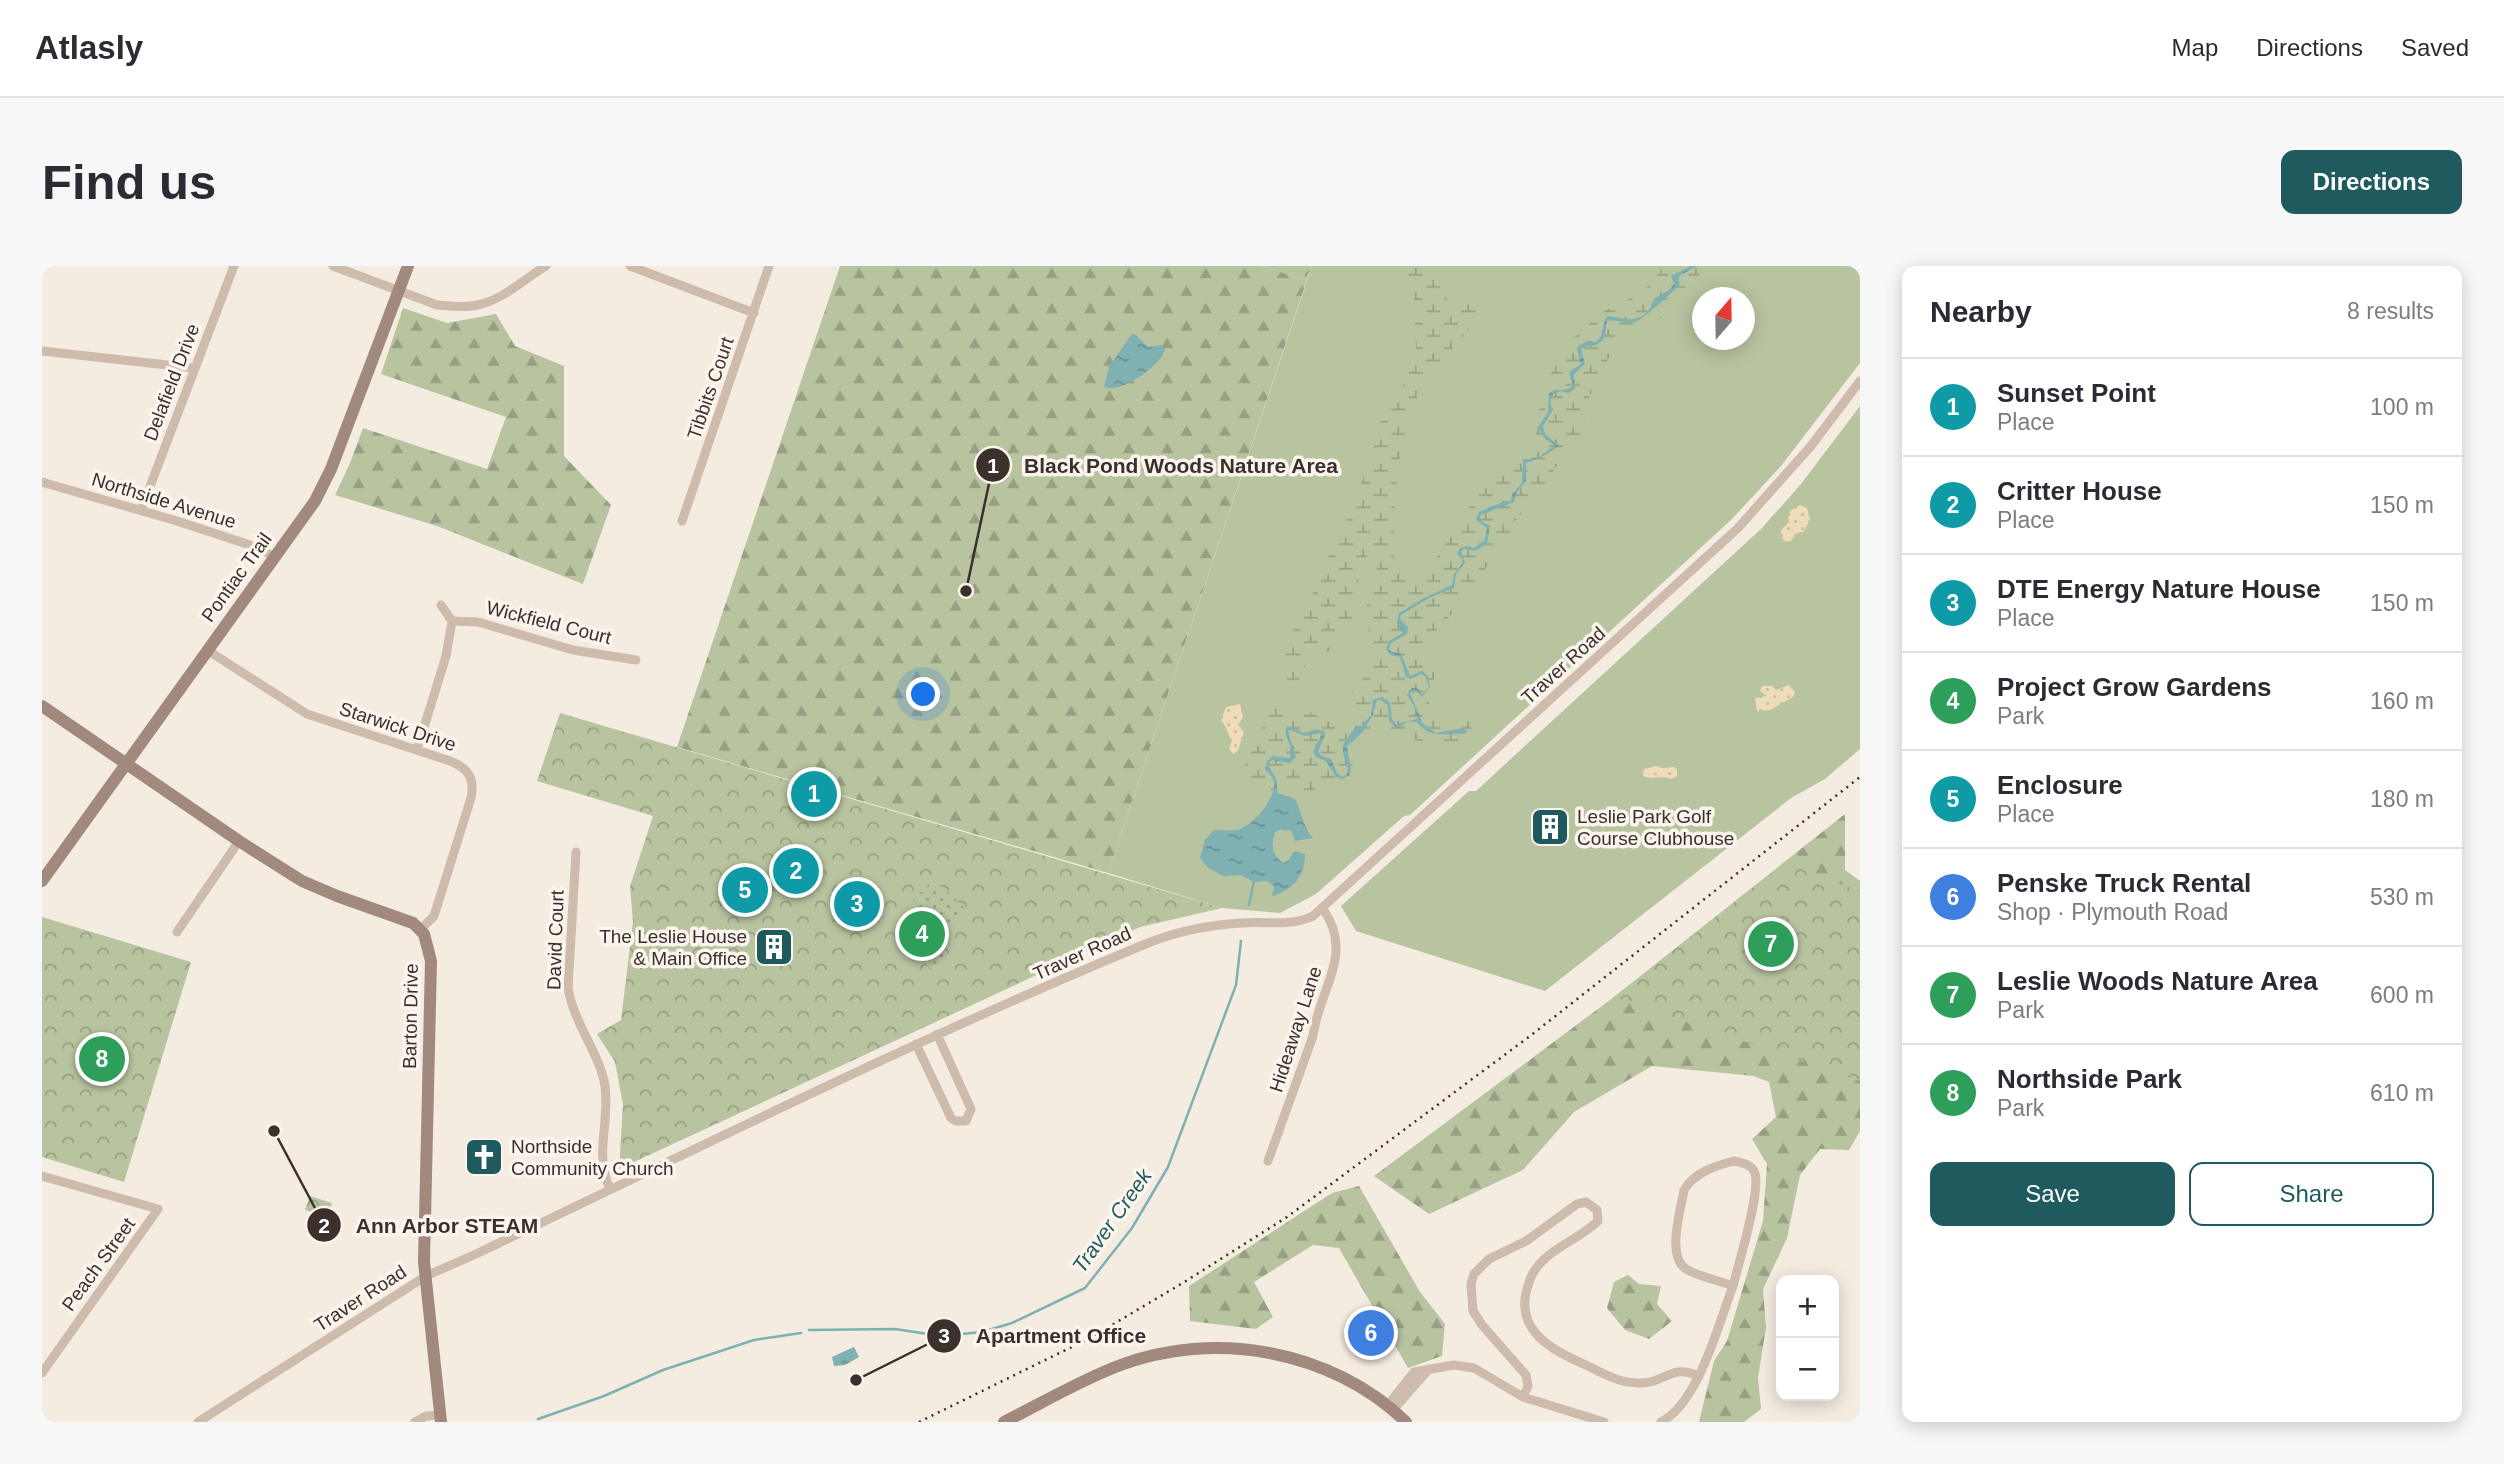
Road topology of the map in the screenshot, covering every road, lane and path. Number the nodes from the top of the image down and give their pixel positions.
1 (234, 266) edge
2 (333, 266) edge
3 (408, 266) edge
4 (546, 266) edge
5 (630, 266) edge
6 (769, 266) edge
7 (398, 291) junction
8 (754, 313) junction
9 (42, 351) edge
10 (194, 368) junction
11 (1860, 380) edge
12 (42, 482) edge
13 (141, 510) junction
14 (682, 521) dead end
15 (274, 557) junction
16 (441, 605) dead end
17 (452, 621) junction
18 (207, 650) junction
19 (636, 660) dead end
20 (42, 706) edge
21 (417, 750) junction
22 (128, 764) junction
23 (239, 841) junction
24 (576, 852) dead end
25 (42, 881) edge
26 (1322, 909) junction
27 (421, 929) junction
28 (177, 932) dead end
29 (937, 1034) junction
30 (916, 1044) junction
31 (1268, 1161) dead end
32 (42, 1176) edge
33 (610, 1188) junction
34 (426, 1276) junction
35 (1733, 1286) junction
36 (42, 1373) edge
37 (1699, 1376) junction
38 (1523, 1397) junction
39 (1390, 1408) junction
40 (441, 1418) edge
41 (1673, 1419) edge
42 (198, 1422) edge
43 (415, 1422) edge
44 (1004, 1422) edge
45 (1406, 1422) edge
46 (1604, 1422) edge
47 (1661, 1422) edge

1 - 10 street, Delafield Drive
2 - 7 street
3 - 7 main road, Pontiac Trail
4 - 7 street
5 - 8 street
6 - 8 street, Tibbits Court
7 - 15 main road, Pontiac Trail
8 - 14 street, Tibbits Court
9 - 10 street
10 - 13 street, Delafield Drive
11 - 26 street, Traver Road
12 - 13 street, Northside Avenue
13 - 15 street, Northside Avenue
15 - 18 main road, Pontiac Trail
16 - 17 street
17 - 19 street, Wickfield Court
17 - 21 street
18 - 21 street, Starwick Drive
18 - 22 main road, Pontiac Trail
20 - 22 main road
21 - 27 street, Starwick Drive
22 - 23 main road
22 - 25 main road, Pontiac Trail
23 - 27 main road
23 - 28 street
24 - 33 street, David Court
26 - 29 street, Traver Road
26 - 31 street, Hideaway Lane
27 - 34 main road, Barton Drive
29 - 30 street, Traver Road
29 - 30 street
30 - 33 street, Traver Road
32 - 36 street, Peach Street
33 - 34 street, Traver Road
34 - 40 main road, Barton Drive
34 - 42 street, Traver Road
35 - 35 street
35 - 37 street
37 - 38 street
37 - 41 street
38 - 39 street
38 - 46 street
39 - 44 main road
39 - 45 main road
40 - 43 street
41 - 47 street

